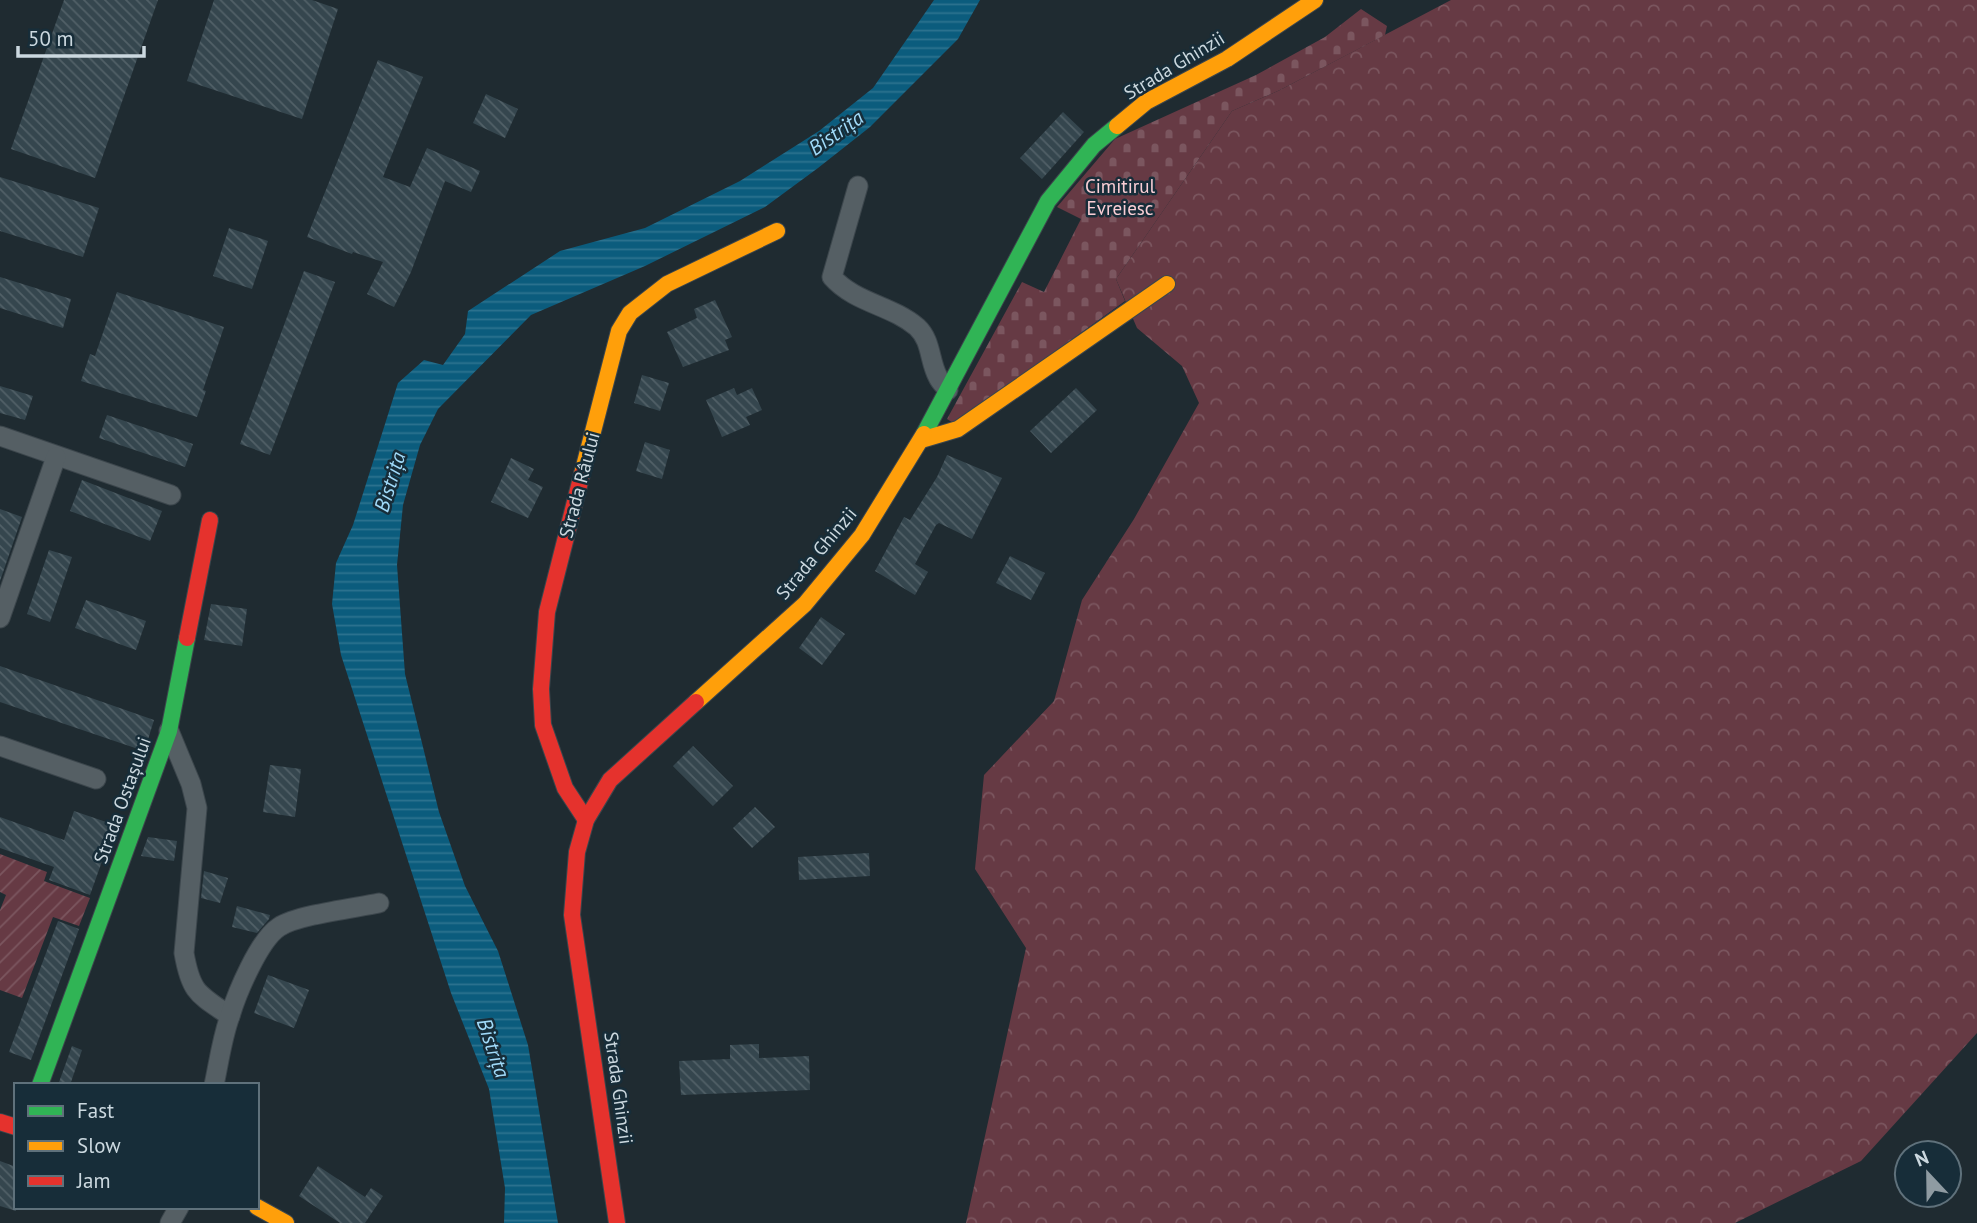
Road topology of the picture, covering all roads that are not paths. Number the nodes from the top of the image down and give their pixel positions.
1 (1315, 0) edge
2 (859, 186) dead end
3 (777, 230) dead end
4 (1167, 284) dead end
5 (948, 390) junction
6 (0, 436) edge
7 (921, 440) junction
8 (56, 457) junction
9 (171, 495) dead end
10 (210, 520) dead end
11 (0, 618) edge
12 (169, 731) junction
13 (0, 746) edge
14 (96, 779) dead end
15 (586, 820) junction
16 (379, 903) dead end
17 (230, 1016) junction
18 (41, 1083) edge
19 (214, 1083) edge
20 (259, 1208) edge
21 (286, 1223) edge
22 (617, 1223) edge

1 - 5 street, Strada Ghinzii
2 - 5 street
3 - 15 street, Strada Râului
4 - 7 street
5 - 7 street, Strada Ghinzii
6 - 8 street
7 - 15 street, Strada Ghinzii
8 - 9 street
8 - 11 street
10 - 12 street, Strada Ostașului
12 - 17 street
12 - 18 street, Strada Ostașului
13 - 14 street
15 - 22 street, Strada Ghinzii
16 - 17 street
17 - 19 street
20 - 21 street

